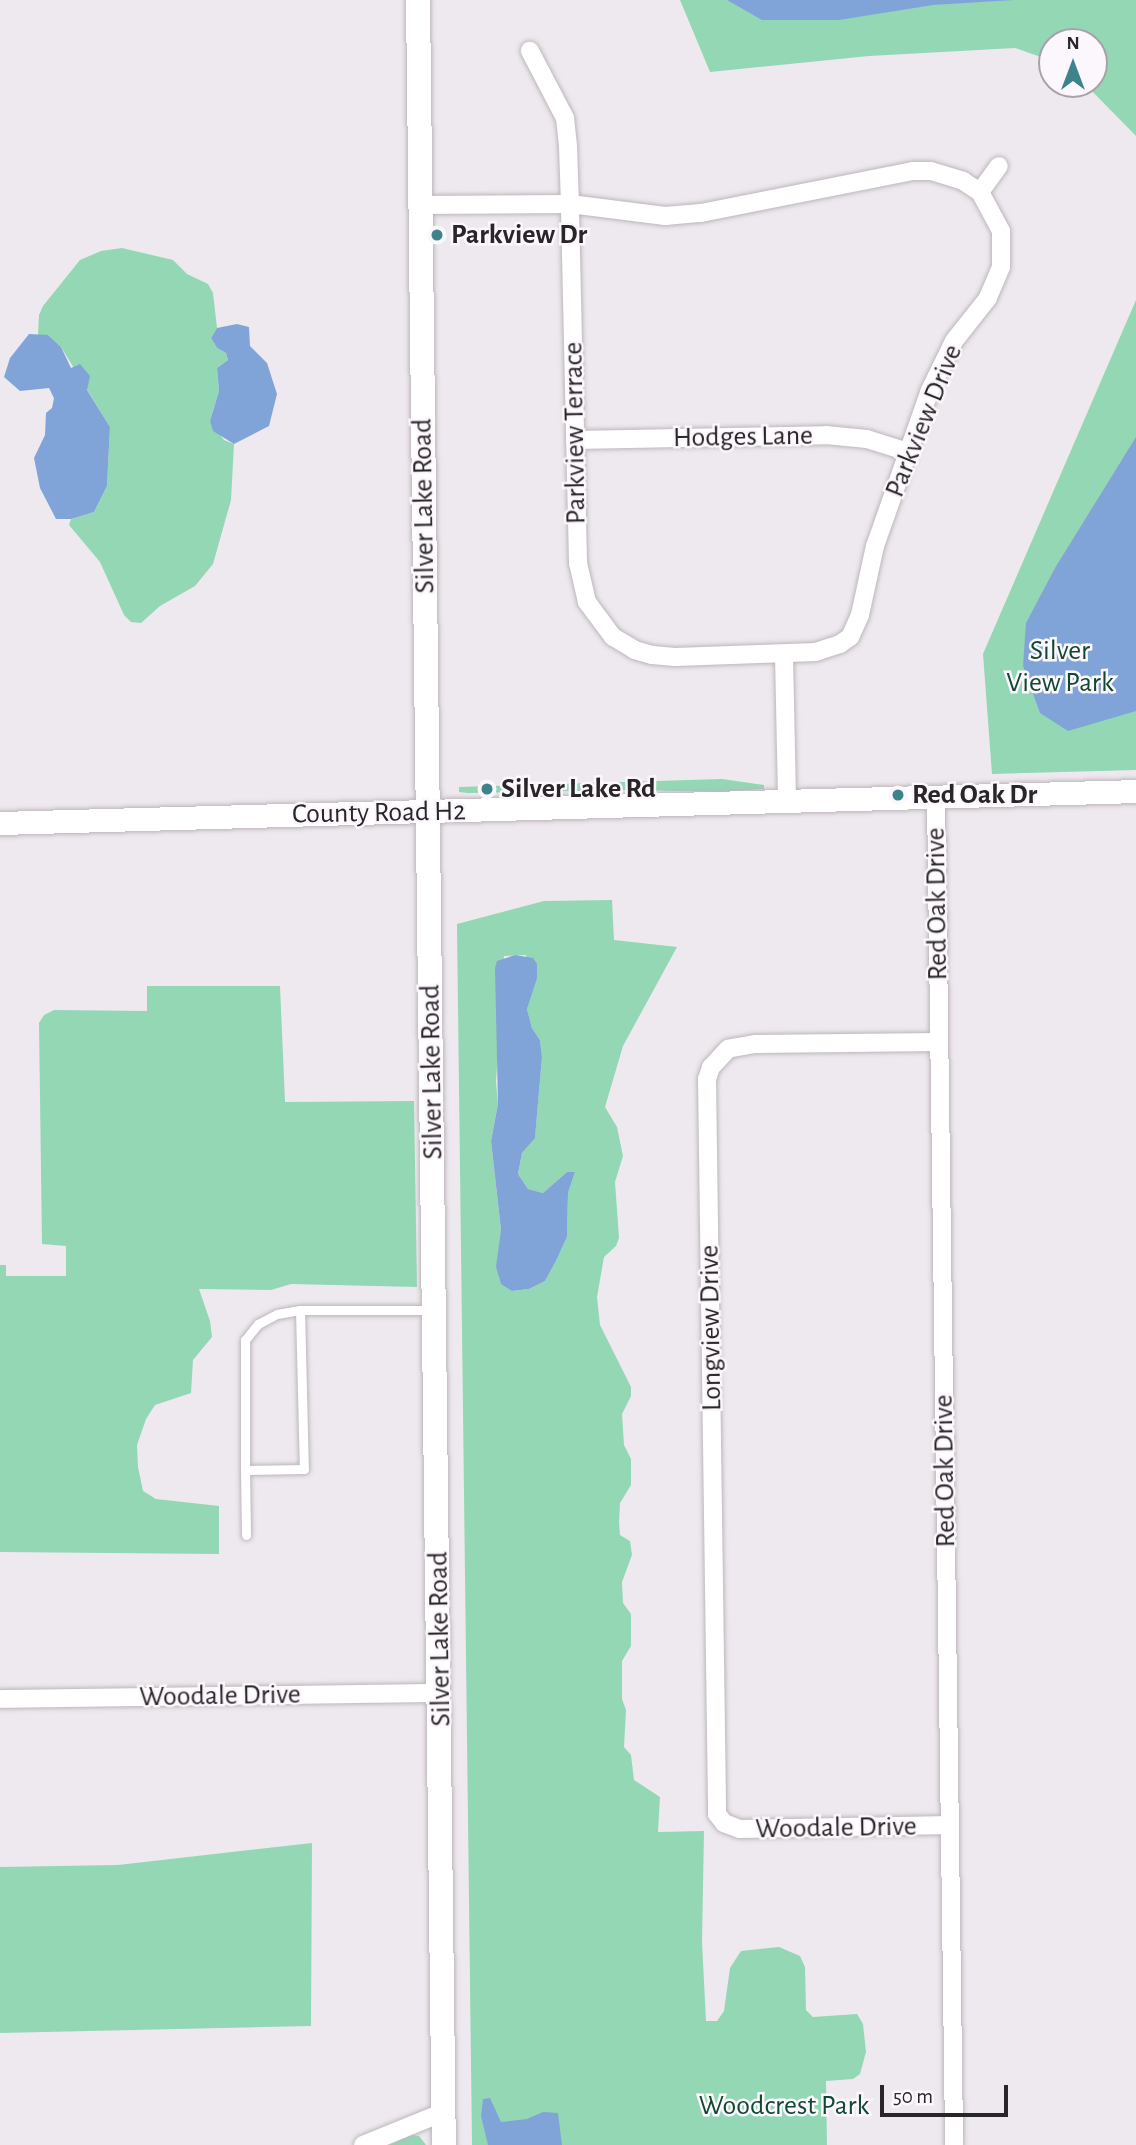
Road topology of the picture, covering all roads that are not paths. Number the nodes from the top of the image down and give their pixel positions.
1 (418, 0) edge
2 (530, 51) dead end
3 (999, 166) dead end
4 (980, 192) junction
5 (570, 204) junction
6 (420, 205) junction
7 (575, 440) junction
8 (908, 452) junction
9 (784, 655) junction
10 (1136, 791) edge
11 (936, 797) junction
12 (787, 801) junction
13 (428, 812) junction
14 (0, 823) edge
15 (939, 1042) junction
16 (300, 1310) junction
17 (435, 1310) junction
18 (245, 1470) junction
19 (246, 1535) dead end
20 (440, 1693) junction
21 (0, 1699) edge
22 (724, 1823) joint
23 (950, 1825) junction
24 (444, 2112) junction
25 (363, 2145) edge
26 (444, 2145) edge
27 (954, 2145) edge

1 - 6 main road, Silver Lake Road
2 - 5 street, Parkview Terrace
3 - 4 street
4 - 5 street
4 - 8 street, Parkview Drive
5 - 6 street
5 - 7 street, Parkview Terrace
6 - 13 main road, Silver Lake Road
7 - 8 street, Hodges Lane
7 - 9 street, Parkview Terrace
8 - 9 street, Parkview Drive
9 - 12 street
10 - 11 street, County Road H2
11 - 12 street, County Road H2
11 - 15 street, Red Oak Drive
12 - 13 street, County Road H2
13 - 14 street, County Road H2
13 - 17 main road, Silver Lake Road
15 - 22 street, Longview Drive
15 - 23 street, Red Oak Drive
16 - 17 lane
16 - 18 lane
16 - 18 lane
17 - 20 main road, Silver Lake Road
18 - 19 lane
20 - 21 street, Woodale Drive
20 - 24 main road, Silver Lake Road
22 - 23 street, Woodale Drive
23 - 27 street, Red Oak Drive
24 - 25 street
24 - 26 main road, Silver Lake Road

